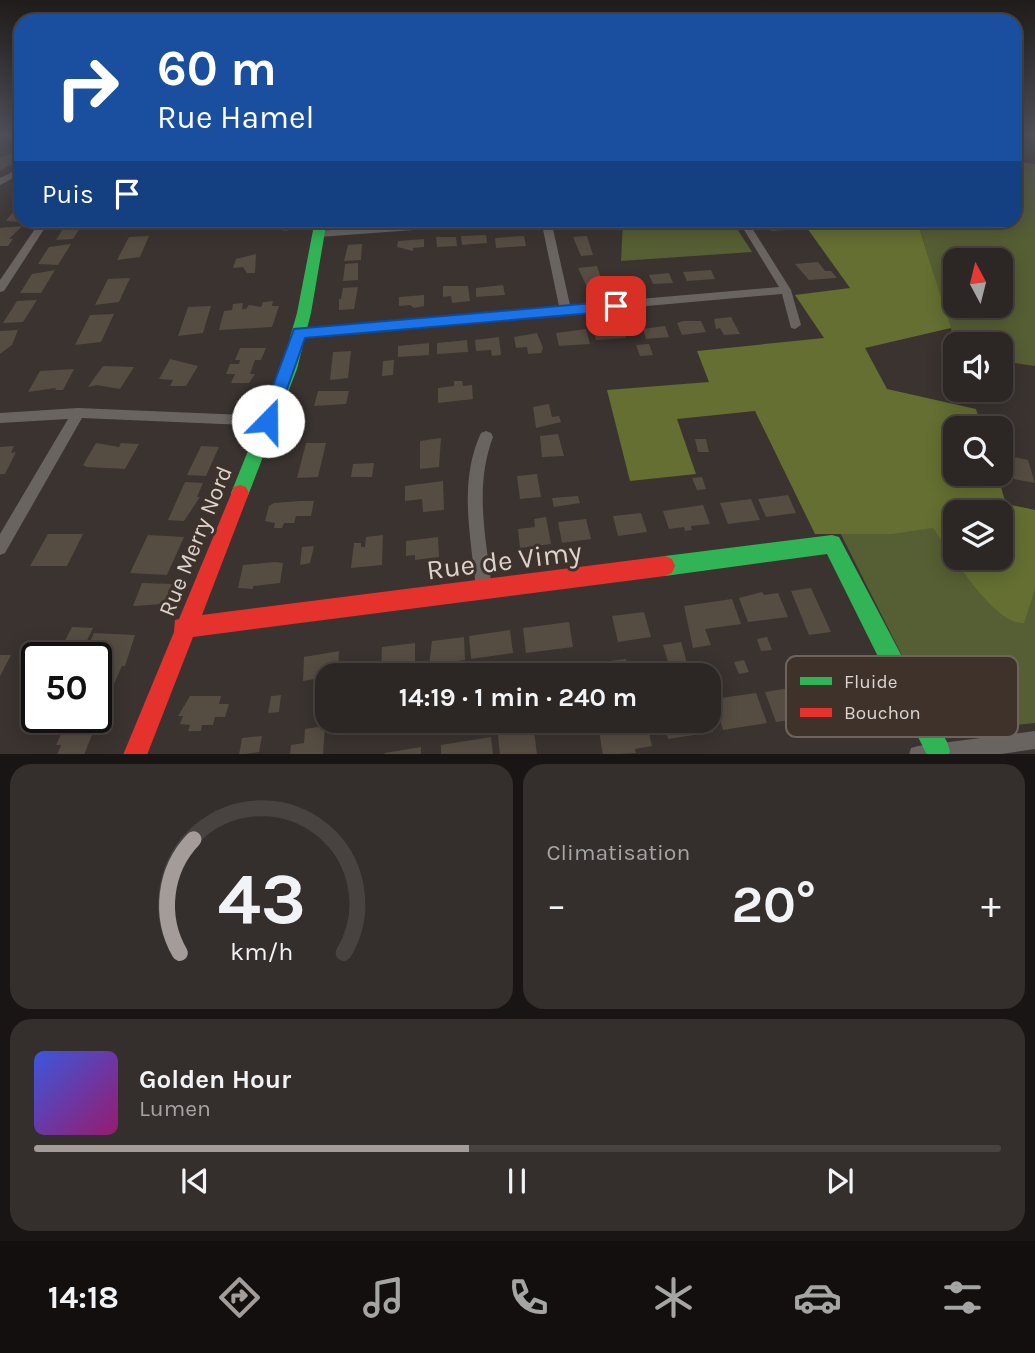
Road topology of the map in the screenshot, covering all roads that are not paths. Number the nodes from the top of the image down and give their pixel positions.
1 (41, 228) edge
2 (320, 228) edge
3 (548, 228) edge
4 (747, 228) edge
5 (0, 288) edge
6 (786, 290) junction
7 (565, 310) junction
8 (795, 325) dead end
9 (300, 333) junction
10 (78, 413) junction
11 (0, 418) edge
12 (268, 421) junction
13 (486, 437) dead end
14 (0, 548) edge
15 (484, 589) junction
16 (183, 628) junction
17 (889, 656) edge
18 (931, 737) edge
19 (1035, 740) edge
20 (938, 751) junction
21 (135, 754) edge
22 (918, 754) edge

1 - 5 street
2 - 9 street, Rue Merry Nord
3 - 7 street
4 - 6 street
6 - 7 street
6 - 8 street
7 - 9 street
9 - 12 street, Rue Merry Nord
10 - 11 street
10 - 12 street
10 - 14 street
12 - 16 street, Rue Merry Nord
13 - 15 street
15 - 16 street, Rue de Vimy
15 - 17 street, Rue de Vimy
16 - 21 street, Rue Merry Nord
18 - 20 street, Rue de Vimy
19 - 20 street
20 - 22 street

